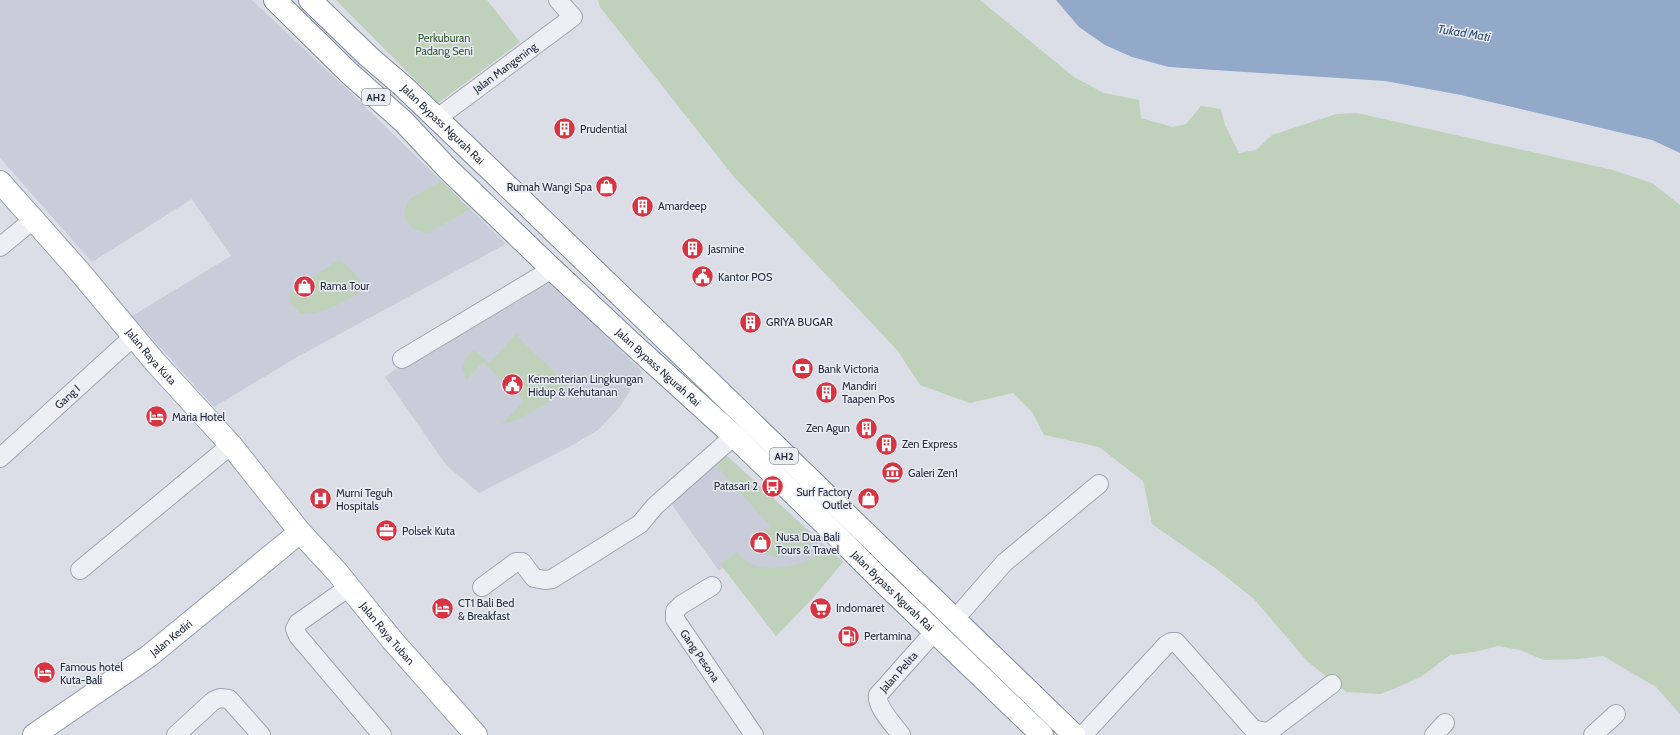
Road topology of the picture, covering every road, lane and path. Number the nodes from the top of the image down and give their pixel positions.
1 (274, 0) edge
2 (310, 0) edge
3 (558, 0) edge
4 (436, 119) junction
5 (496, 175) junction
6 (0, 182) edge
7 (476, 195) junction
8 (34, 219) junction
9 (0, 247) edge
10 (552, 269) junction
11 (134, 336) junction
12 (402, 359) dead end
13 (734, 436) junction
14 (231, 445) junction
15 (0, 458) edge
16 (1100, 484) dead end
17 (300, 532) junction
18 (80, 570) dead end
19 (712, 586) dead end
20 (349, 587) junction
21 (482, 587) dead end
22 (955, 618) junction
23 (935, 631) junction
24 (1332, 684) dead end
25 (1616, 714) dead end
26 (34, 735) edge
27 (176, 735) edge
28 (261, 735) edge
29 (382, 735) edge
30 (476, 735) edge
31 (754, 735) edge
32 (901, 735) edge
33 (1042, 735) edge
34 (1074, 735) edge
35 (1083, 735) edge
36 (1593, 735) edge

1 - 7 main road, Jalan Bypass Ngurah Rai / AH2
2 - 4 main road, Jalan Bypass Ngurah Rai / AH2
3 - 4 street, Jalan Mangening
4 - 5 main road, Jalan Bypass Ngurah Rai / AH2
5 - 7 main road
5 - 22 main road, Jalan Bypass Ngurah Rai / AH2
6 - 8 main road, Jalan Raya Kuta
7 - 10 main road, Jalan Bypass Ngurah Rai / AH2
8 - 9 street
8 - 11 main road, Jalan Raya Kuta
10 - 12 street
10 - 13 main road, Jalan Bypass Ngurah Rai / AH2
11 - 14 main road, Jalan Raya Kuta
11 - 15 street, Gang I
13 - 21 street
13 - 23 main road, Jalan Bypass Ngurah Rai / AH2
14 - 17 main road, Jalan Raya Kuta
14 - 18 street
16 - 22 street
17 - 20 main road, Jalan Raya Tuban
17 - 26 main road, Jalan Kediri
19 - 31 street, Gang Pesona
20 - 29 street
20 - 30 main road, Jalan Raya Tuban
22 - 34 main road, Jalan Bypass Ngurah Rai / AH2
23 - 32 street, Jalan Pelita
23 - 33 main road, Jalan Bypass Ngurah Rai / AH2
24 - 35 street
25 - 36 street
27 - 28 street

